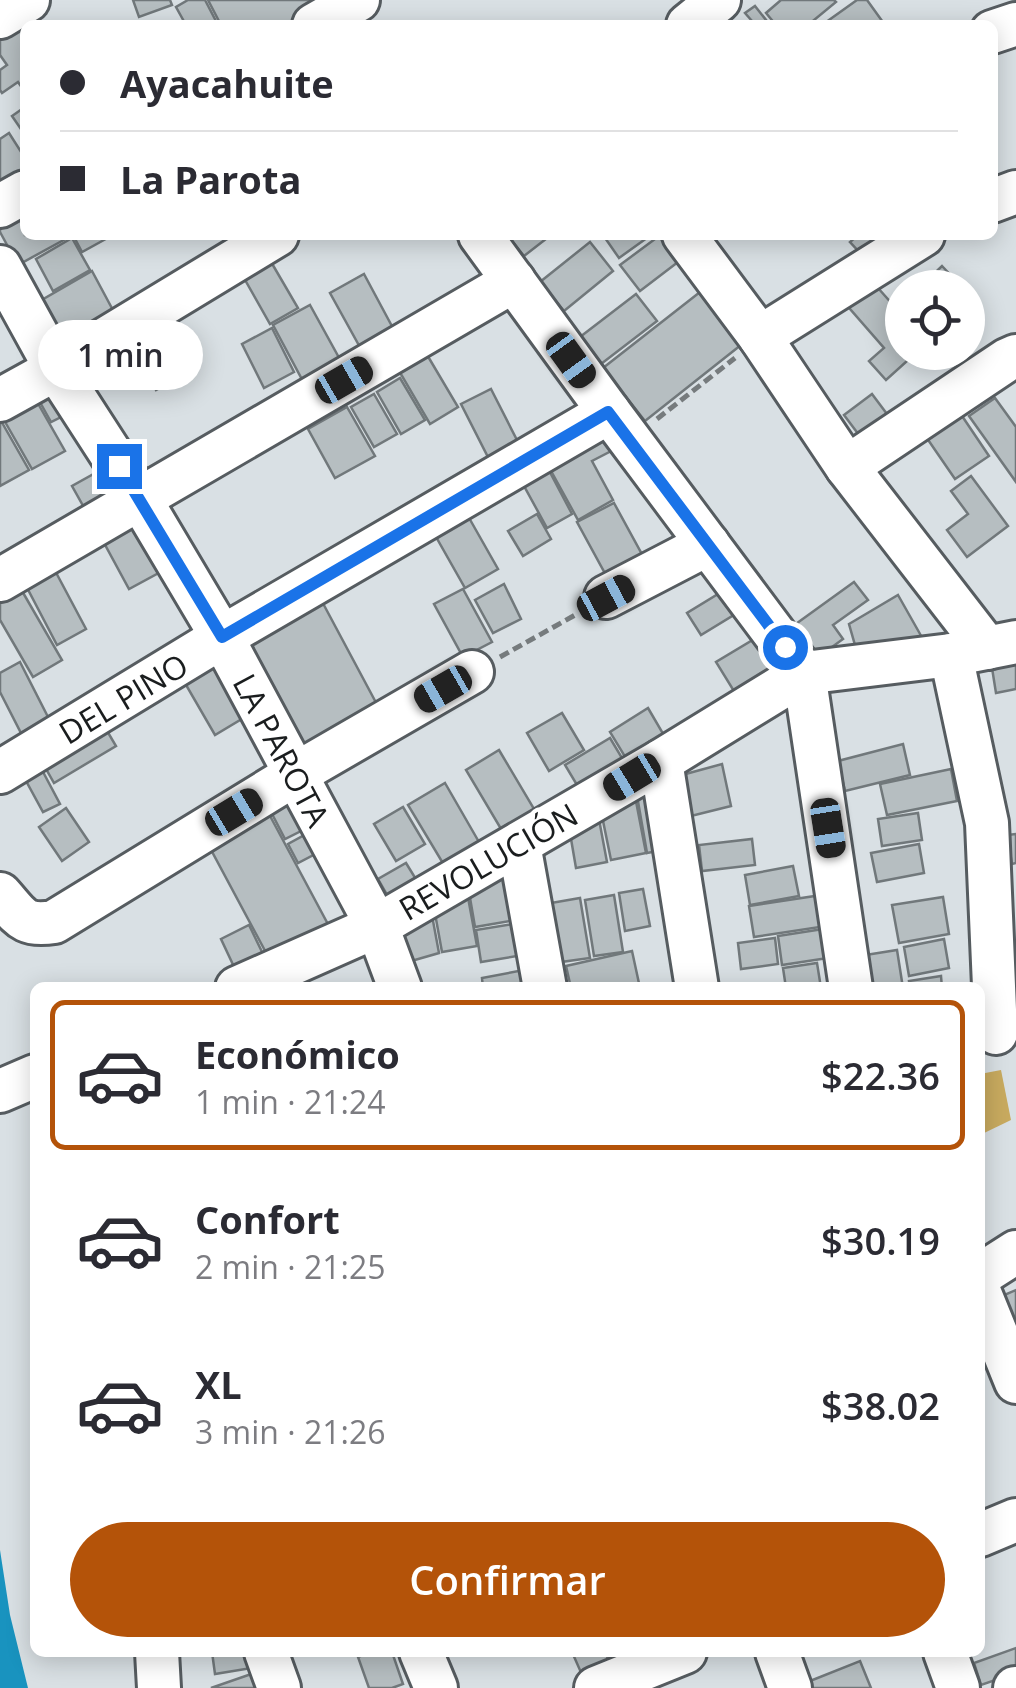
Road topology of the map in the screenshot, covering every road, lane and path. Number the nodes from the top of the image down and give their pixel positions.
1 (28, 0) edge
2 (719, 0) edge
3 (0, 16) edge
4 (694, 20) edge
5 (269, 240) edge
6 (484, 240) edge
7 (688, 240) edge
8 (916, 240) edge
9 (0, 267) edge
10 (514, 281) junction
11 (760, 337) junction
12 (1016, 356) edge
13 (56, 369) junction
14 (0, 400) edge
15 (620, 426) junction
16 (847, 467) junction
17 (140, 499) junction
18 (708, 544) junction
19 (0, 580) edge
20 (606, 598) joint
21 (222, 637) junction
22 (985, 648) edge
23 (472, 672) joint
24 (804, 673) junction
25 (661, 760) junction
26 (0, 772) edge
27 (294, 774) junction
28 (1001, 819) edge
29 (519, 844) junction
30 (0, 894) edge
31 (377, 926) junction
32 (251, 982) edge
33 (398, 982) edge
34 (545, 982) edge
35 (696, 982) edge
36 (851, 982) edge
37 (998, 1034) edge
38 (30, 1078) edge
39 (0, 1092) edge
40 (1016, 1252) edge
41 (985, 1271) edge
42 (985, 1308) edge
43 (1005, 1368) edge
44 (1016, 1520) edge
45 (985, 1533) edge
46 (157, 1657) edge
47 (423, 1657) edge
48 (670, 1657) edge
49 (779, 1657) edge
50 (946, 1657) edge
51 (611, 1677) edge
52 (159, 1688) edge
53 (436, 1688) edge
54 (790, 1688) edge
55 (958, 1688) edge

1 - 3 street
2 - 4 street
5 - 13 street
6 - 10 street
7 - 11 street
8 - 11 street
9 - 13 street, LA PAROTA
10 - 15 street
10 - 17 street
11 - 15 path
11 - 16 street
12 - 16 street
13 - 14 street
13 - 17 street, LA PAROTA
15 - 18 street
15 - 21 street, DEL PINO
16 - 22 street
17 - 19 street
17 - 21 street, LA PAROTA
18 - 20 street
18 - 24 street
20 - 23 path
21 - 26 street, DEL PINO
21 - 27 street, LA PAROTA
22 - 24 street, REVOLUCIÓN
22 - 28 street
23 - 27 street
24 - 25 street, REVOLUCIÓN
24 - 36 street
25 - 29 street, REVOLUCIÓN
25 - 35 street
27 - 30 street
27 - 31 street, LA PAROTA
28 - 37 street
29 - 31 street, REVOLUCIÓN
29 - 34 street
31 - 32 street, REVOLUCIÓN
31 - 33 street, LA PAROTA
38 - 39 street
40 - 41 street
42 - 43 street
44 - 45 street
46 - 52 street
47 - 53 street
48 - 51 street
49 - 54 street
50 - 55 street

